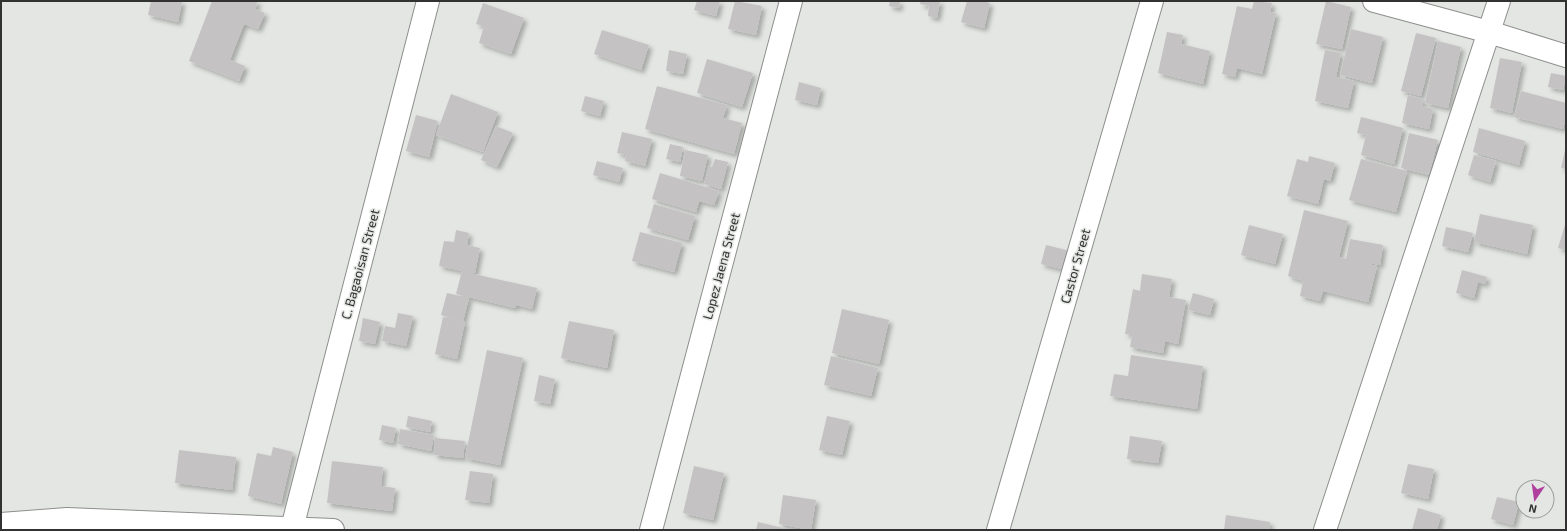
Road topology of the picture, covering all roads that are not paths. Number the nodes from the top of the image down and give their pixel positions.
1 (428, 1) edge
2 (790, 1) edge
3 (1152, 1) edge
4 (1374, 1) edge
5 (1499, 1) edge
6 (1489, 32) junction
7 (1566, 56) edge
8 (1, 524) edge
9 (292, 528) junction
10 (333, 530) edge
11 (651, 530) edge
12 (998, 530) edge
13 (1325, 530) edge

1 - 9 street, C. Bagaoisan Street
2 - 11 street, Lopez Jaena Street
3 - 12 street, Castor Street
4 - 6 street
5 - 6 street
6 - 7 street
6 - 13 street
8 - 9 street
9 - 10 street

